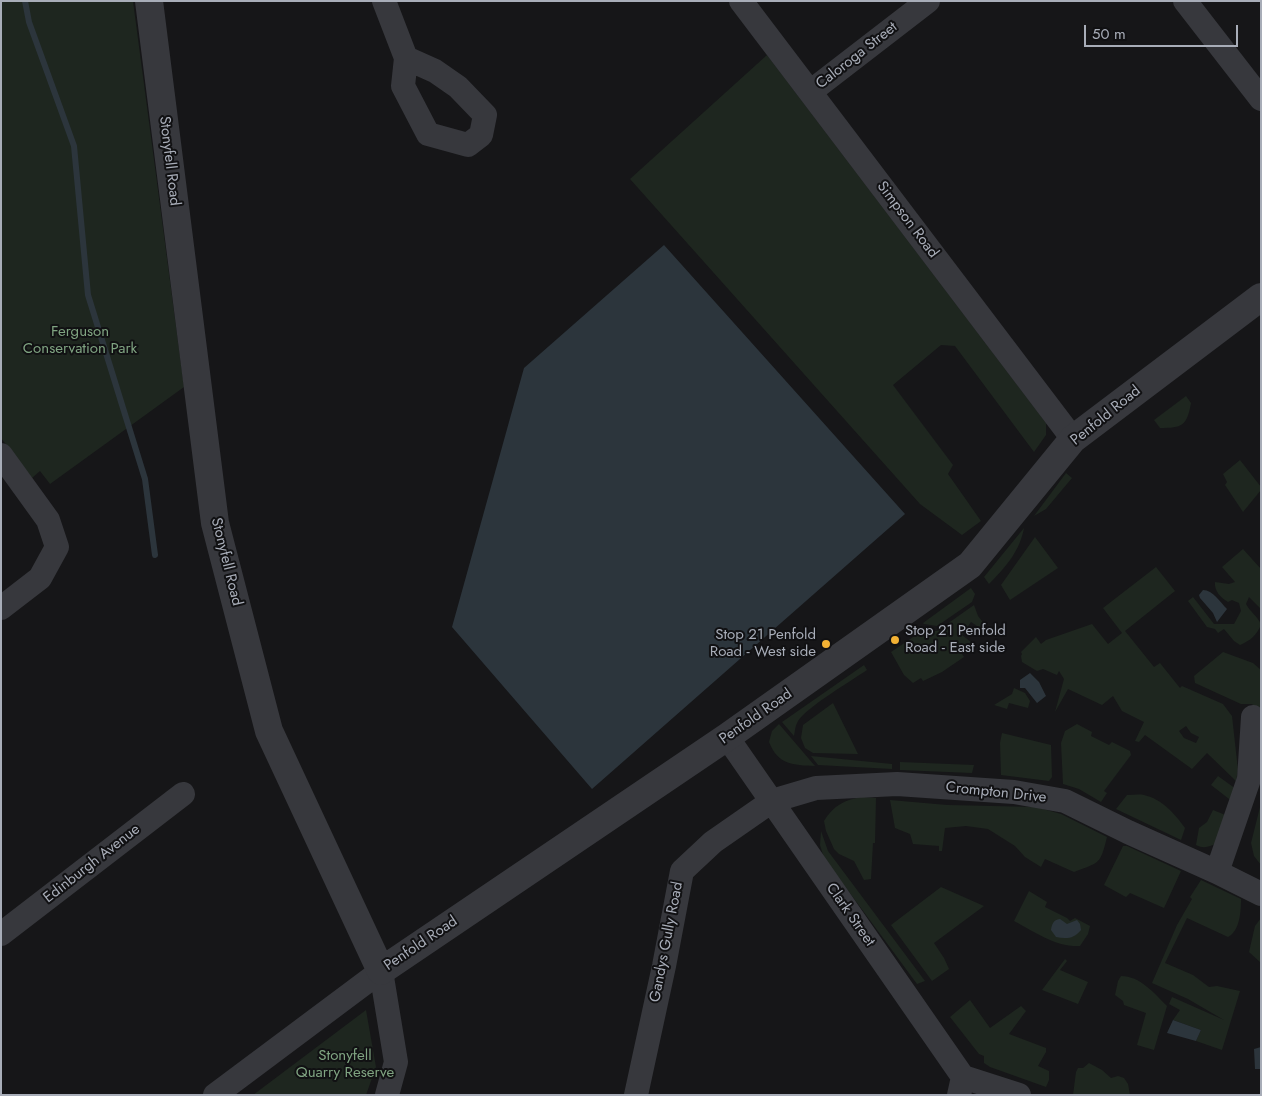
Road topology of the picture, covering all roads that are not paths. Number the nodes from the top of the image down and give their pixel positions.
1 (149, 1) edge
2 (384, 1) edge
3 (741, 1) edge
4 (928, 1) edge
5 (1185, 1) edge
6 (406, 58) dead end
7 (810, 92) junction
8 (1261, 99) edge
9 (1261, 296) edge
10 (1073, 439) junction
11 (1, 455) edge
12 (1, 608) edge
13 (1253, 717) dead end
14 (727, 737) junction
15 (183, 794) dead end
16 (772, 801) junction
17 (1217, 872) junction
18 (1261, 894) edge
19 (1, 934) edge
20 (381, 971) junction
21 (961, 1086) edge
22 (215, 1095) edge
23 (387, 1095) edge
24 (636, 1095) edge
25 (1019, 1095) edge

1 - 20 street, Stonyfell Road
2 - 6 street
3 - 7 street, Simpson Road
4 - 7 street, Caloroga Street
5 - 8 street
7 - 10 street, Simpson Road
9 - 10 street, Penfold Road
10 - 14 street, Penfold Road
11 - 12 street
13 - 17 street
14 - 16 street, Clark Street
14 - 20 street, Penfold Road
15 - 19 street, Edinburgh Avenue
16 - 17 street, Crompton Drive
16 - 21 street, Clark Street
16 - 24 street, Gandys Gully Road
17 - 18 street, Crompton Drive
20 - 22 street, Penfold Road
20 - 23 street, Stonyfell Road
21 - 25 street

